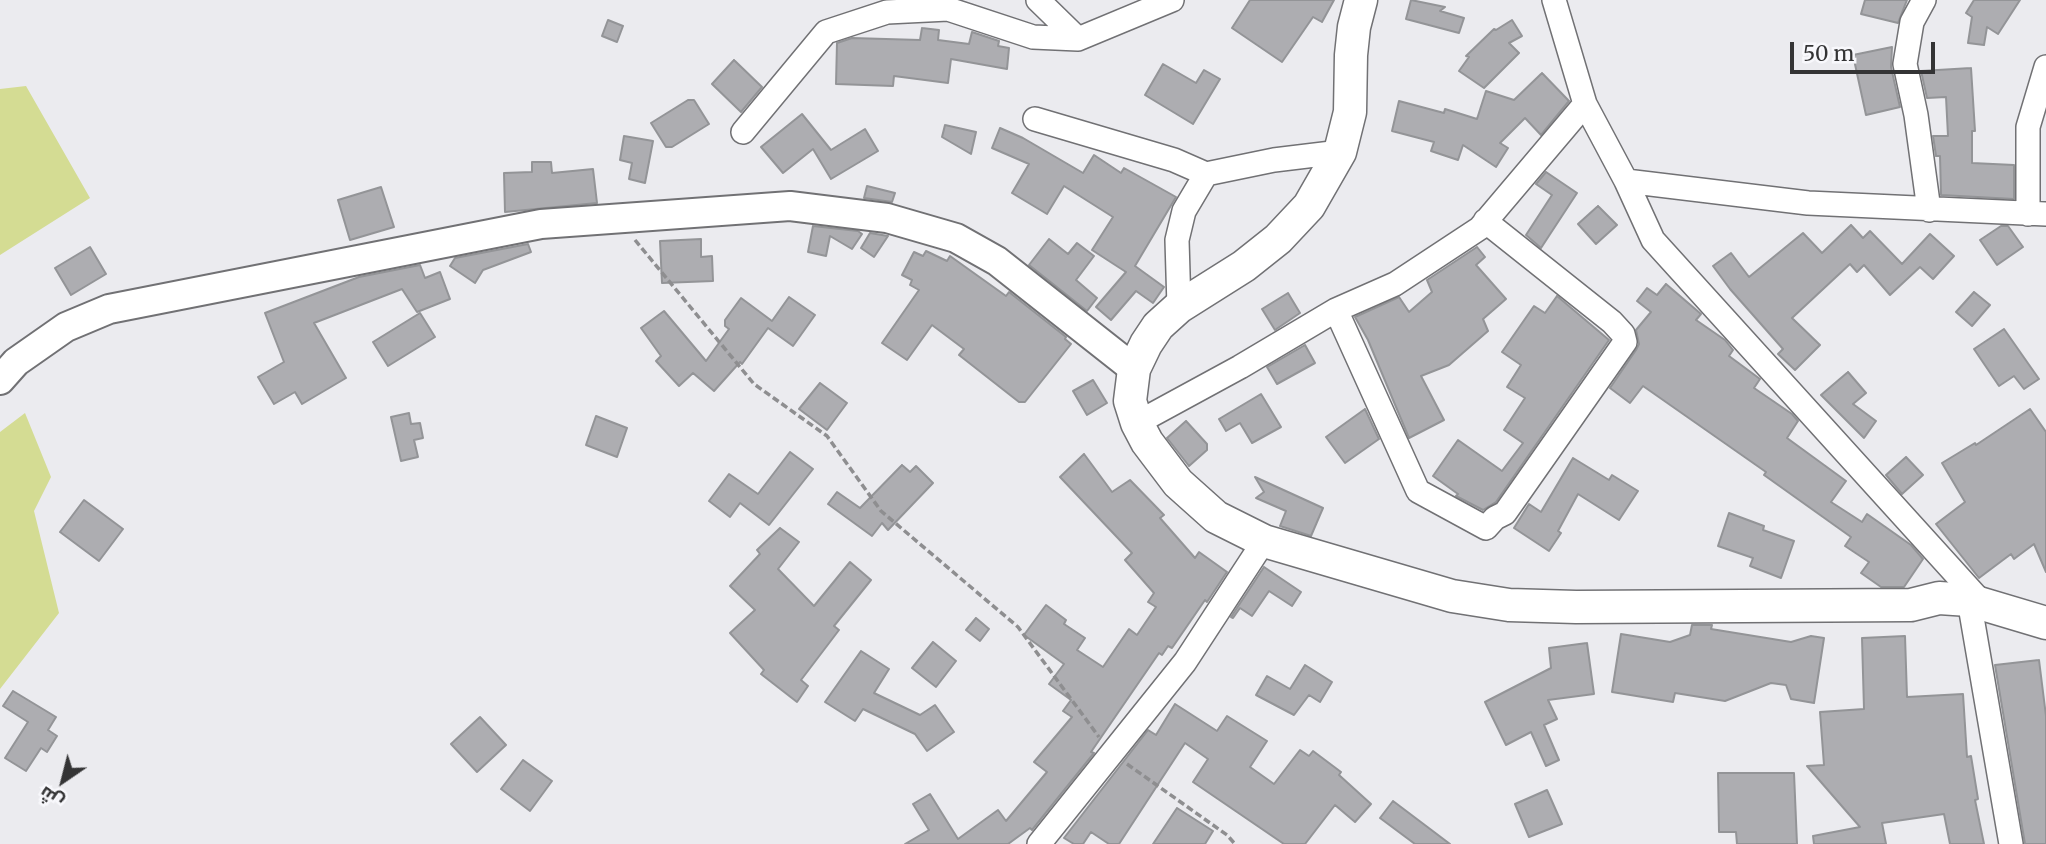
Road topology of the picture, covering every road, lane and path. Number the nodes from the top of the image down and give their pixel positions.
1 (1038, 0) edge
2 (1172, 0) edge
3 (1361, 0) edge
4 (1554, 0) edge
5 (1924, 0) edge
6 (1078, 39) junction
7 (2046, 67) edge
8 (1585, 104) junction
9 (1035, 119) dead end
10 (743, 132) dead end
11 (1340, 152) junction
12 (1206, 174) junction
13 (1626, 181) junction
14 (1929, 210) junction
15 (2037, 214) edge
16 (617, 219) junction
17 (1485, 221) junction
18 (1179, 307) junction
19 (1336, 310) junction
20 (1134, 369) junction
21 (0, 380) edge
22 (1137, 424) junction
23 (1264, 541) junction
24 (1977, 602) junction
25 (2046, 623) edge
26 (1111, 754) junction
27 (1039, 844) edge
28 (1235, 844) edge
29 (2011, 844) edge

1 - 6 street
2 - 6 street
3 - 11 main road
4 - 8 street
5 - 14 street
6 - 10 street
7 - 15 street
8 - 13 street
8 - 17 street
9 - 12 street
11 - 12 street
11 - 18 main road
12 - 18 street
13 - 14 street
13 - 24 street
14 - 15 street
16 - 20 street
16 - 21 street
16 - 26 path
17 - 19 street
17 - 19 street
18 - 20 main road
19 - 22 street
20 - 22 main road
22 - 23 main road
23 - 24 main road
23 - 26 street
24 - 25 main road
24 - 29 street
26 - 27 street
26 - 28 path

